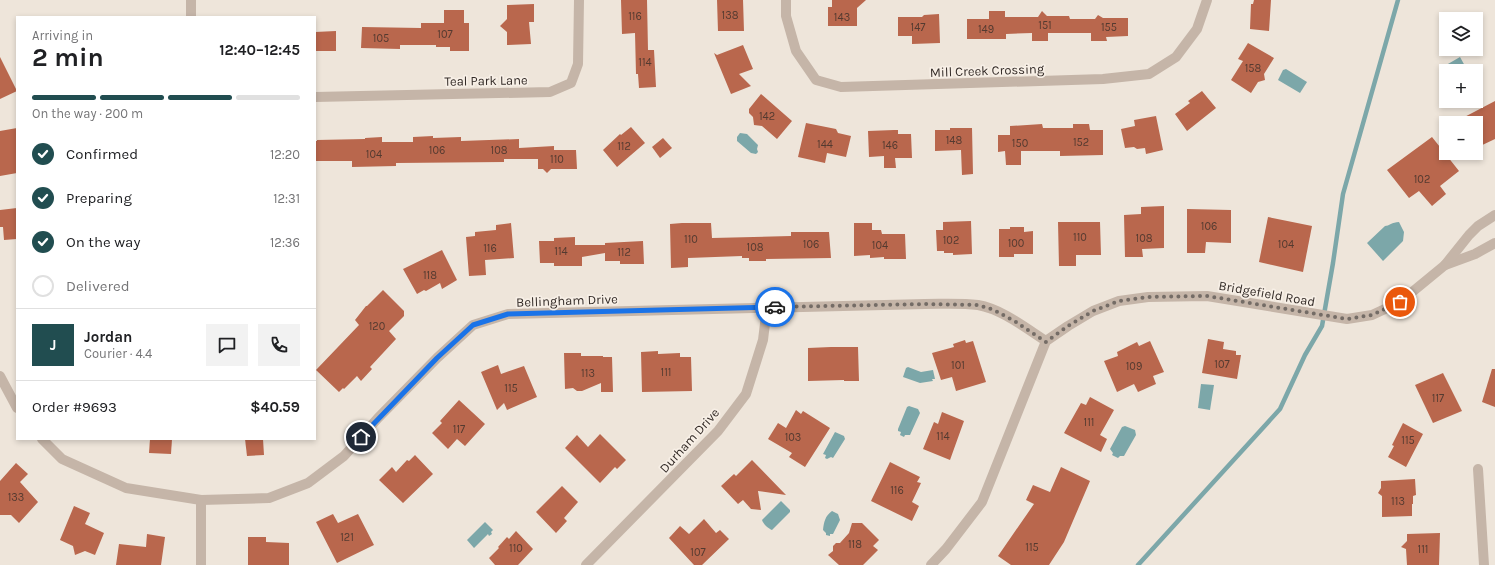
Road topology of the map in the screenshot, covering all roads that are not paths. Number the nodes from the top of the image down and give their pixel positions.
1 (191, 0) edge
2 (579, 0) edge
3 (786, 0) edge
4 (1207, 0) edge
5 (191, 16) edge
6 (316, 97) edge
7 (1495, 215) edge
8 (1495, 243) edge
9 (1445, 265) junction
10 (766, 307) junction
11 (1046, 342) junction
12 (0, 376) edge
13 (16, 406) edge
14 (43, 440) edge
15 (1478, 469) dead end
16 (202, 500) junction
17 (201, 565) edge
18 (586, 565) edge
19 (930, 565) edge
20 (1484, 565) edge

1 - 5 street
2 - 6 street, Teal Park Lane
3 - 4 street, Mill Creek Crossing
7 - 9 street, Bridgefield Road
8 - 9 street, Bridgefield Road
9 - 11 street, Bridgefield Road
10 - 11 street, Bellingham Drive
10 - 16 street, Bellingham Drive
10 - 18 street, Durham Drive
11 - 19 street
12 - 13 street
14 - 16 street, Bellingham Drive
15 - 20 street
16 - 17 street

